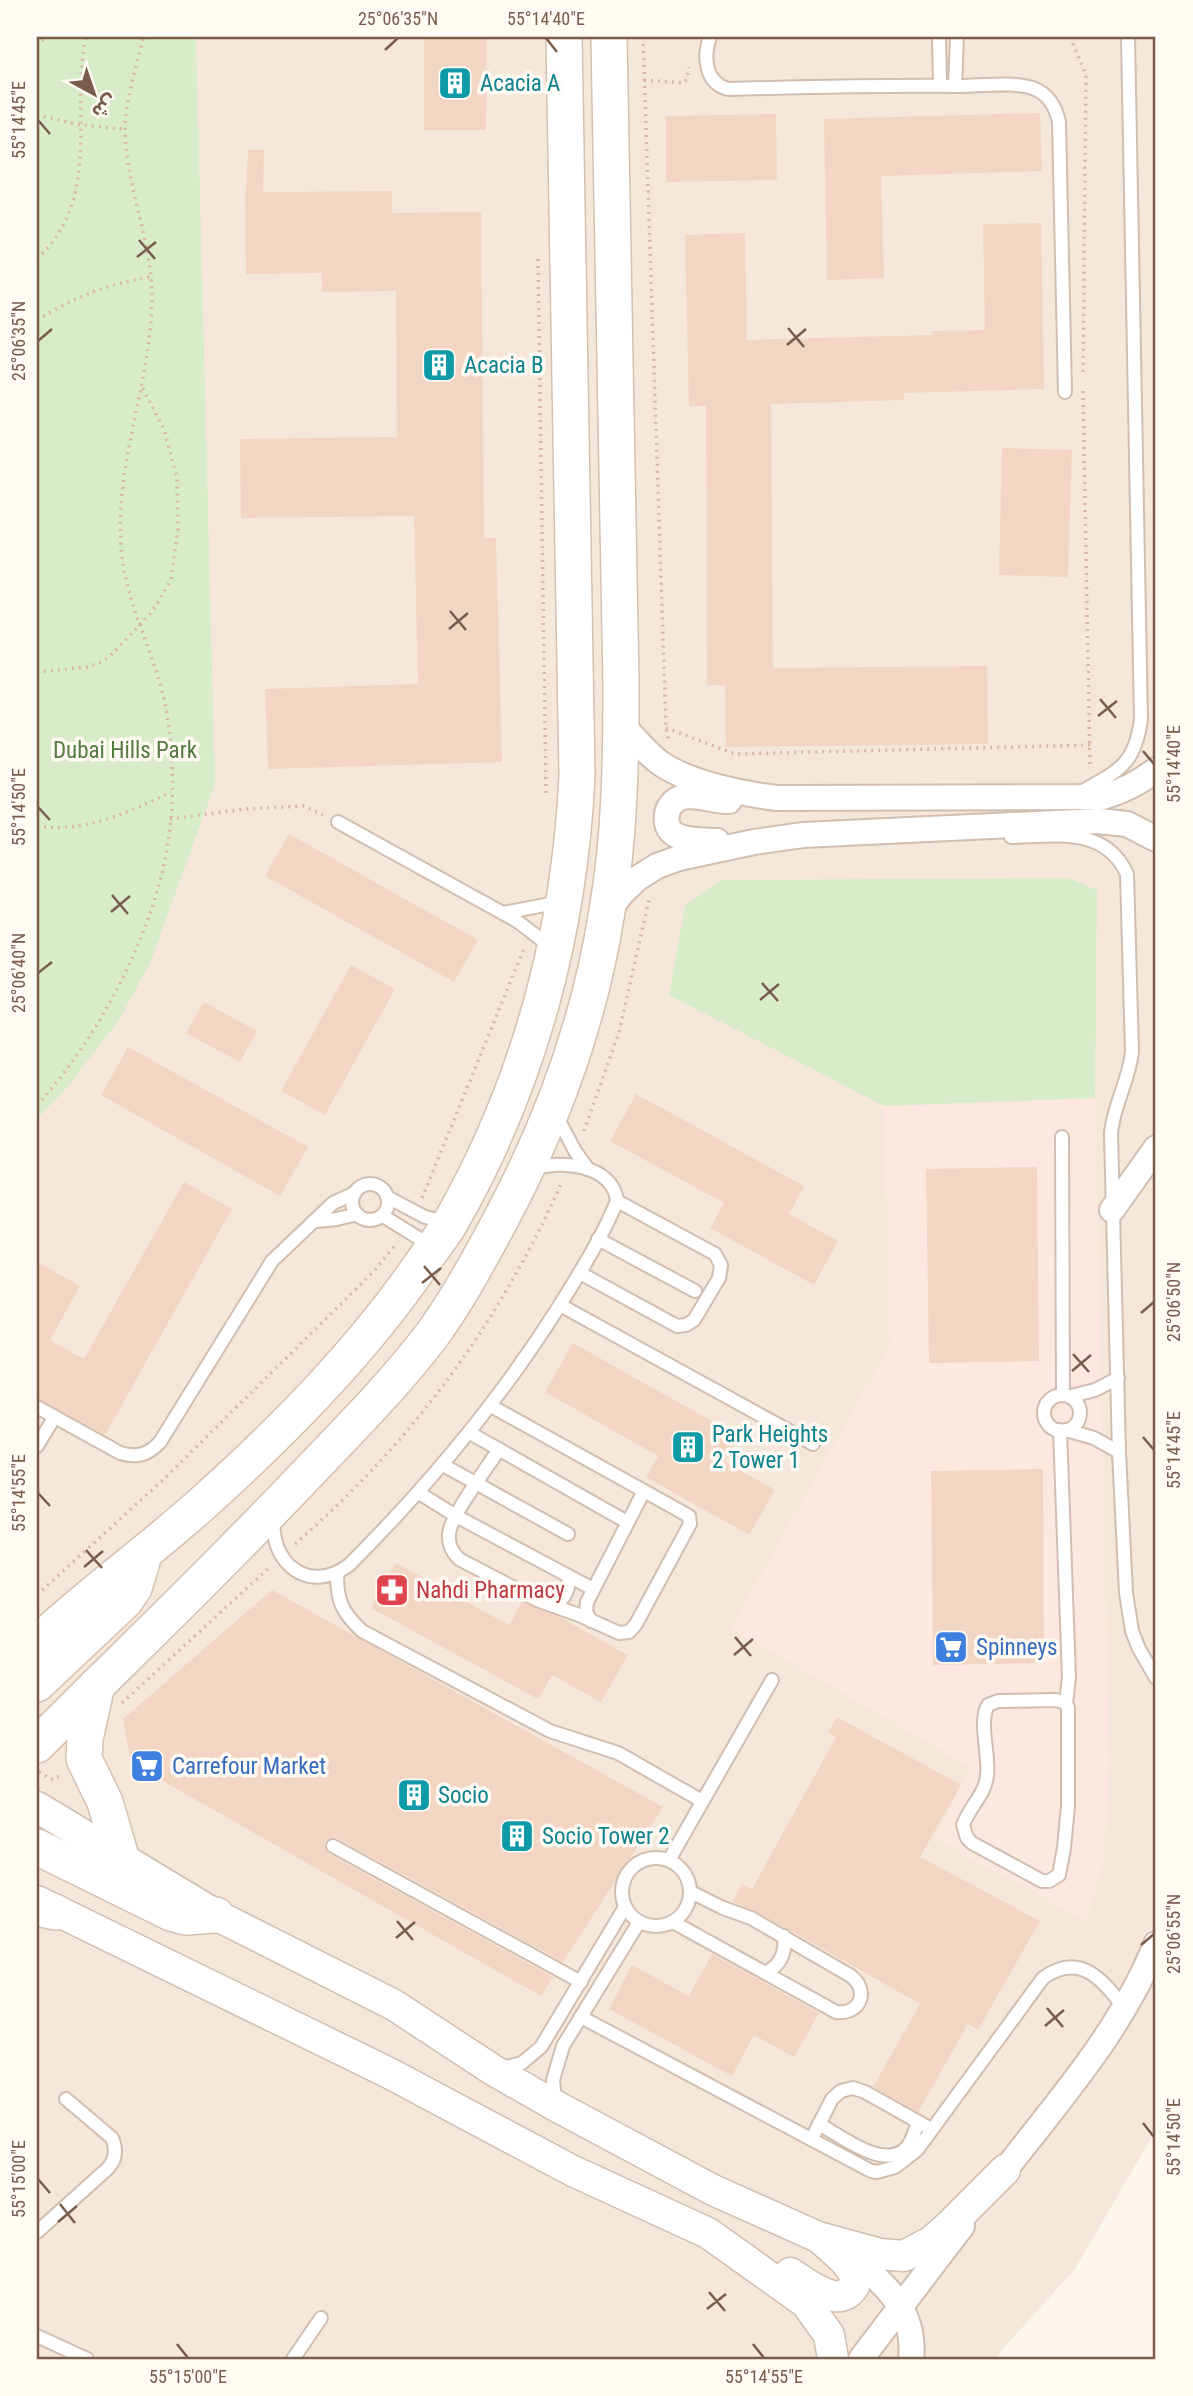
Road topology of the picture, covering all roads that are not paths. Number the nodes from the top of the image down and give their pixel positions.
1 (564, 37) edge
2 (609, 37) edge
3 (710, 37) edge
4 (939, 37) edge
5 (957, 37) edge
6 (1118, 37) edge
7 (1128, 37) edge
8 (1128, 51) junction
9 (940, 85) junction
10 (955, 86) junction
11 (1065, 392) dead end
12 (621, 723) junction
13 (1156, 770) edge
14 (753, 795) junction
15 (1062, 797) junction
16 (338, 822) road end
17 (974, 827) junction
18 (1156, 839) edge
19 (754, 842) junction
20 (566, 896) junction
21 (607, 912) junction
22 (503, 914) junction
23 (543, 940) junction
24 (553, 1109) junction
25 (1062, 1138) dead end
26 (1156, 1148) edge
27 (588, 1169) junction
28 (526, 1172) junction
29 (355, 1193) junction
30 (389, 1198) junction
31 (617, 1201) junction
32 (1112, 1210) junction
33 (356, 1214) junction
34 (383, 1216) junction
35 (317, 1221) junction
36 (431, 1232) junction
37 (598, 1239) junction
38 (580, 1273) junction
39 (695, 1291) dead end
40 (560, 1305) junction
41 (1118, 1378) junction
42 (1067, 1396) junction
43 (491, 1406) junction
44 (37, 1407) edge
45 (54, 1418) junction
46 (1063, 1430) junction
47 (470, 1433) junction
48 (813, 1444) dead end
49 (37, 1446) edge
50 (499, 1450) junction
51 (1119, 1452) junction
52 (443, 1465) junction
53 (477, 1484) junction
54 (644, 1491) junction
55 (419, 1493) junction
56 (275, 1508) junction
57 (456, 1516) junction
58 (627, 1522) junction
59 (568, 1534) dead end
60 (143, 1555) junction
61 (337, 1574) junction
62 (568, 1576) junction
63 (593, 1589) junction
64 (554, 1606) junction
65 (591, 1621) junction
66 (40, 1638) edge
67 (1156, 1678) edge
68 (772, 1680) dead end
69 (37, 1684) edge
70 (97, 1685) junction
71 (1066, 1703) junction
72 (37, 1745) edge
73 (702, 1801) junction
74 (37, 1807) edge
75 (333, 1846) dead end
76 (37, 1847) edge
77 (121, 1857) junction
78 (669, 1860) junction
79 (691, 1892) junction
80 (43, 1907) edge
81 (625, 1907) junction
82 (216, 1915) junction
83 (639, 1922) junction
84 (673, 1922) junction
85 (784, 1937) junction
86 (1156, 1944) edge
87 (765, 1973) junction
88 (581, 1982) junction
89 (1125, 2009) junction
90 (581, 2017) junction
91 (493, 2070) junction
92 (66, 2099) dead end
93 (555, 2106) junction
94 (918, 2122) junction
95 (819, 2123) junction
96 (931, 2129) junction
97 (812, 2138) junction
98 (1005, 2170) junction
99 (37, 2232) edge
100 (708, 2234) junction
101 (818, 2237) junction
102 (902, 2308) junction
103 (321, 2318) dead end
104 (37, 2336) edge
105 (87, 2359) edge
106 (293, 2359) edge
107 (833, 2359) edge
108 (861, 2359) edge
109 (911, 2359) edge

1 - 20 main road
2 - 12 main road
3 - 9 lane
4 - 9 lane
5 - 10 lane
6 - 8 lane
7 - 8 lane
8 - 15 lane
9 - 10 lane
10 - 11 lane
12 - 14 street
12 - 21 main road
13 - 15 street
14 - 15 street
14 - 19 street
16 - 22 lane
17 - 18 street
17 - 19 street
17 - 32 lane
19 - 21 street
20 - 22 lane
20 - 23 main road
21 - 24 main road
22 - 23 lane
23 - 36 main road
24 - 27 lane
24 - 28 main road
25 - 42 lane
26 - 32 street
27 - 28 lane
27 - 31 lane
28 - 56 main road
29 - 30 lane
29 - 33 lane
29 - 35 lane
30 - 34 lane
30 - 36 lane
31 - 37 lane
31 - 38 lane
32 - 41 lane
33 - 34 lane
33 - 35 lane
34 - 36 lane
35 - 45 lane
36 - 60 main road
37 - 38 lane
37 - 39 lane
38 - 40 lane
40 - 43 lane
40 - 48 lane
41 - 42 lane
41 - 51 lane
42 - 46 lane
42 - 46 lane
43 - 47 lane
43 - 54 lane
44 - 45 lane
45 - 49 lane
46 - 51 lane
46 - 71 lane
47 - 50 lane
47 - 52 lane
50 - 53 lane
50 - 58 lane
51 - 67 lane
52 - 53 lane
52 - 55 lane
53 - 57 lane
53 - 59 lane
54 - 58 lane
54 - 65 lane
55 - 57 lane
55 - 61 lane
56 - 61 lane
56 - 70 main road
57 - 62 lane
57 - 64 lane
58 - 63 lane
60 - 66 main road
60 - 69 main road
61 - 73 lane
62 - 63 lane
62 - 64 lane
63 - 65 lane
64 - 65 lane
68 - 73 lane
70 - 72 main road
70 - 77 main road
71 - 71 lane
73 - 78 lane
74 - 77 street
75 - 88 lane
76 - 82 main road
77 - 82 street
78 - 79 lane
78 - 81 lane
79 - 84 lane
79 - 85 lane
80 - 100 street
81 - 83 lane
81 - 88 lane
82 - 91 street
83 - 84 lane
83 - 90 lane
84 - 87 lane
85 - 87 lane
85 - 87 lane
86 - 89 street
88 - 91 lane
89 - 96 lane
89 - 98 street
90 - 93 lane
90 - 97 lane
91 - 93 street
92 - 99 lane
93 - 101 street
94 - 95 lane
94 - 95 lane
94 - 96 lane
95 - 97 lane
96 - 97 lane
98 - 101 street
98 - 102 street
100 - 101 street
100 - 107 street
101 - 102 street
102 - 108 street
102 - 109 street
103 - 106 lane
104 - 105 lane

